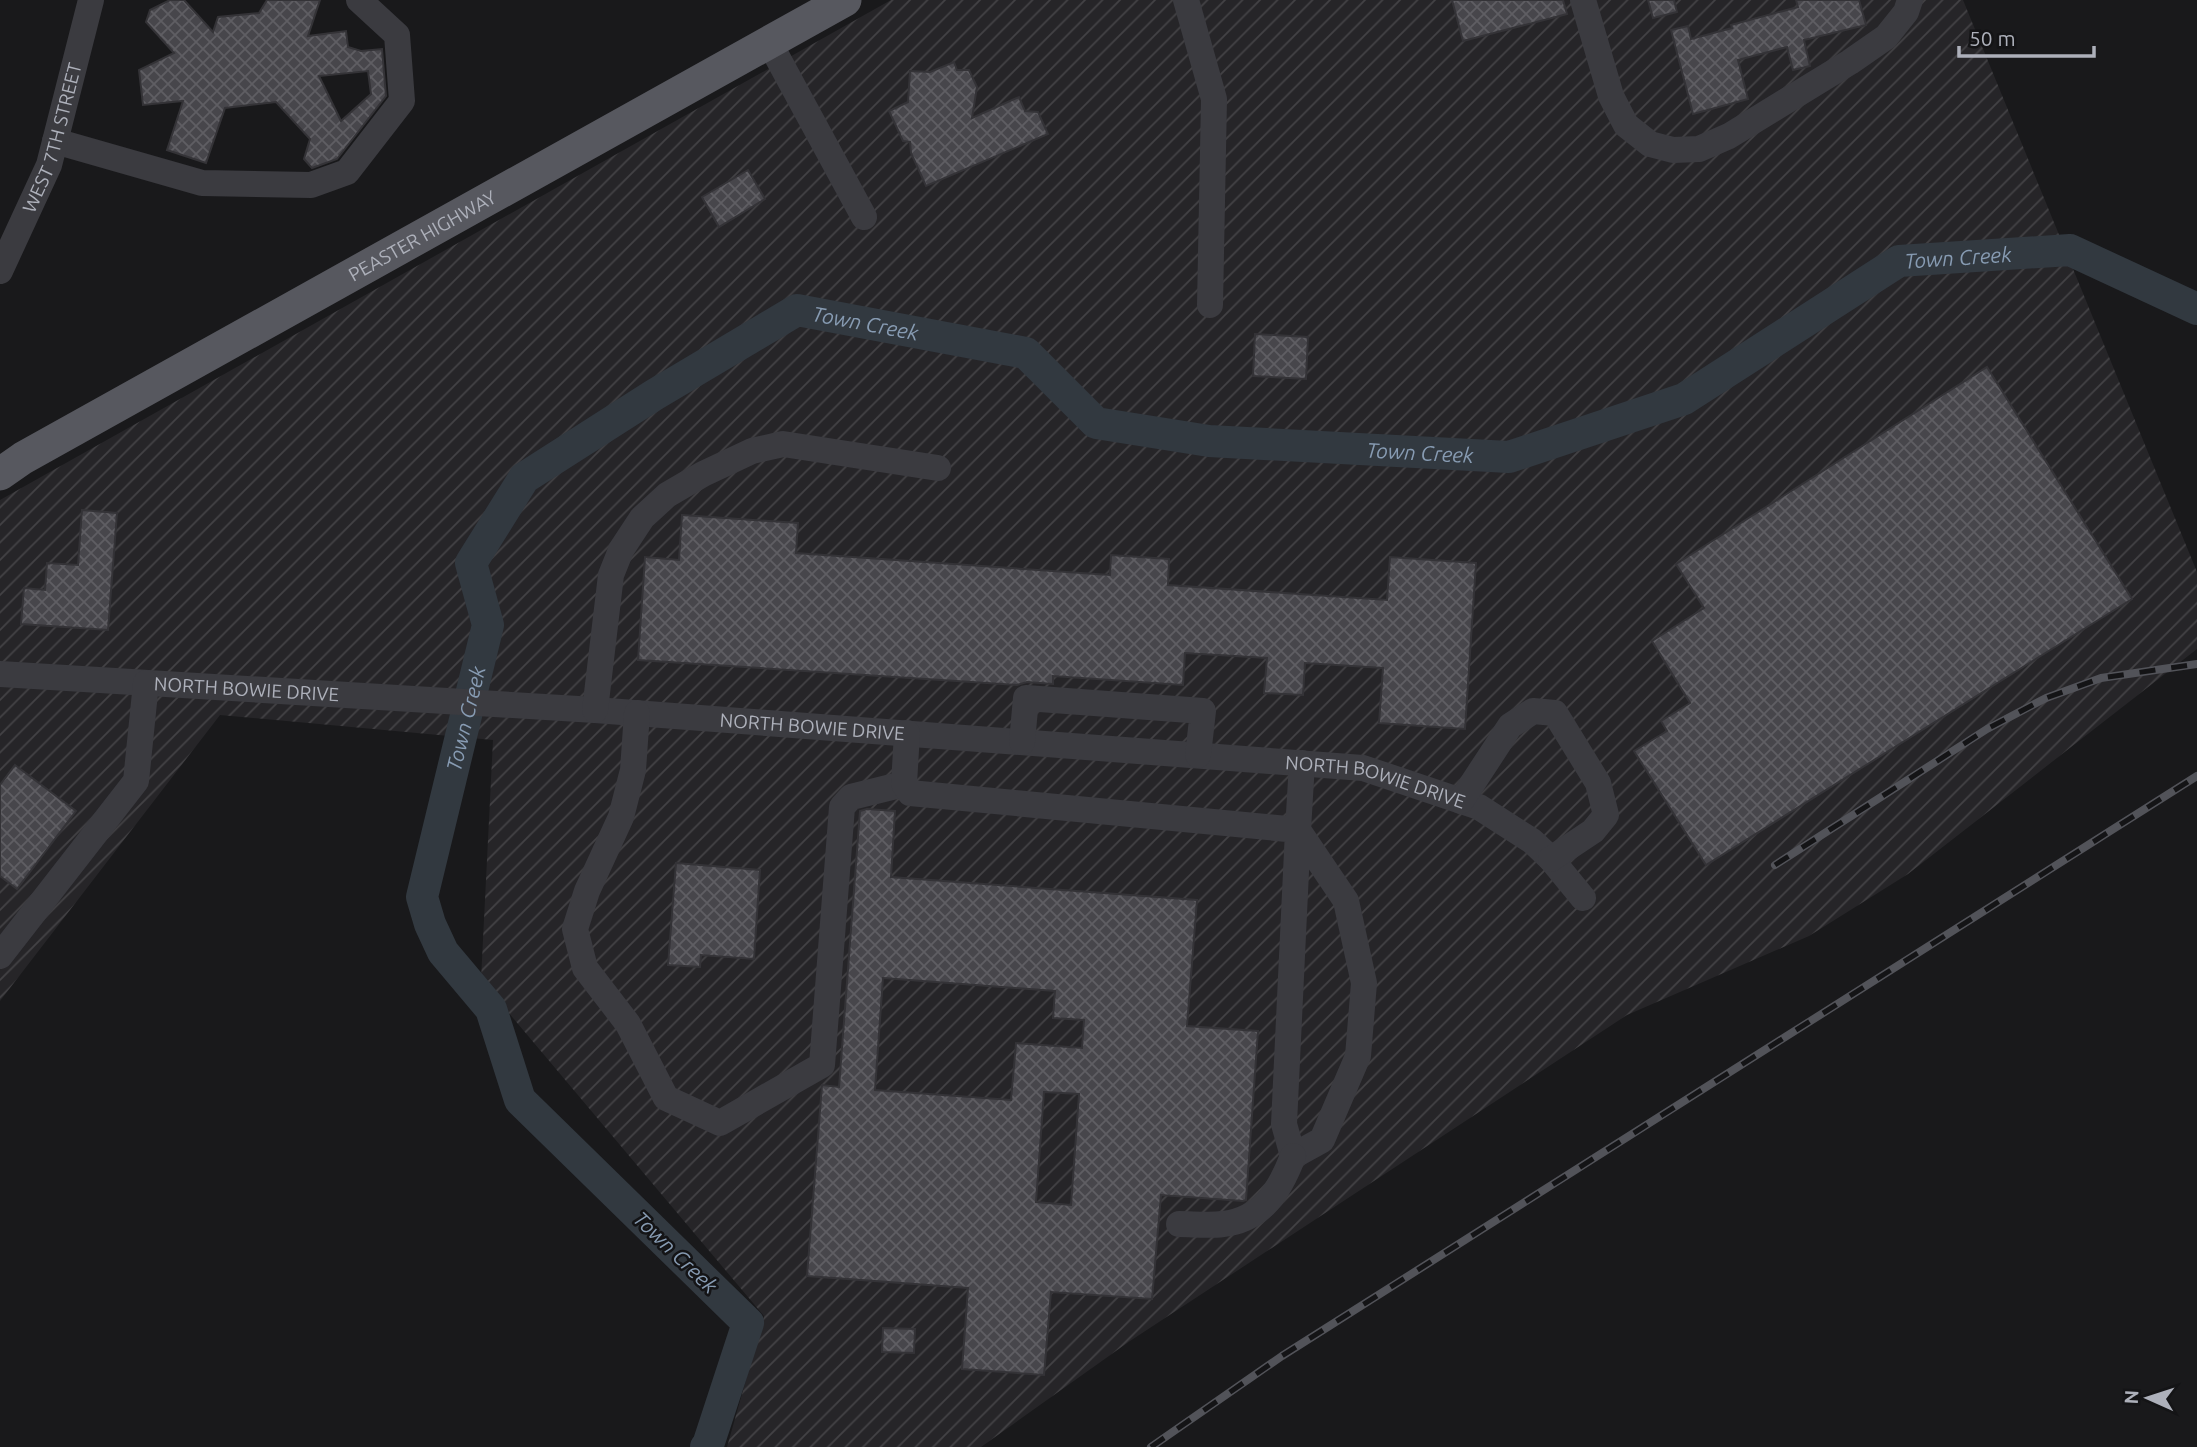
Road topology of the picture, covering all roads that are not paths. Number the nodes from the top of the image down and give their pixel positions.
1 (91, 0) edge
2 (359, 0) edge
3 (845, 0) edge
4 (1186, 0) edge
5 (1583, 0) edge
6 (1910, 0) edge
7 (769, 42) junction
8 (55, 141) junction
9 (864, 217) dead end
10 (0, 271) edge
11 (1210, 305) dead end
12 (939, 468) dead end
13 (0, 474) edge
14 (0, 674) edge
15 (146, 683) junction
16 (595, 710) junction
17 (637, 713) junction
18 (907, 733) junction
19 (1022, 742) junction
20 (1198, 755) junction
21 (1302, 763) junction
22 (904, 784) junction
23 (1461, 801) junction
24 (1298, 830) junction
25 (1550, 859) junction
26 (1583, 898) dead end
27 (0, 956) edge
28 (1293, 1156) junction
29 (1179, 1224) dead end

1 - 8 street, WEST 7TH STREET
2 - 8 street
3 - 7 main road, PEASTER HIGHWAY
4 - 11 street
5 - 6 street
7 - 9 street
7 - 13 main road, PEASTER HIGHWAY
8 - 10 street, WEST 7TH STREET
12 - 16 street
14 - 15 street, NORTH BOWIE DRIVE
15 - 16 street, NORTH BOWIE DRIVE
15 - 27 street
16 - 17 street, NORTH BOWIE DRIVE
17 - 18 street, NORTH BOWIE DRIVE
17 - 22 street
18 - 19 street, NORTH BOWIE DRIVE
18 - 22 street
19 - 20 street, NORTH BOWIE DRIVE
19 - 20 street
20 - 21 street, NORTH BOWIE DRIVE
21 - 23 street, NORTH BOWIE DRIVE
21 - 24 street
22 - 24 street
23 - 25 street, NORTH BOWIE DRIVE
23 - 25 street
24 - 28 street
24 - 28 street
25 - 26 street, NORTH BOWIE DRIVE
28 - 29 street

